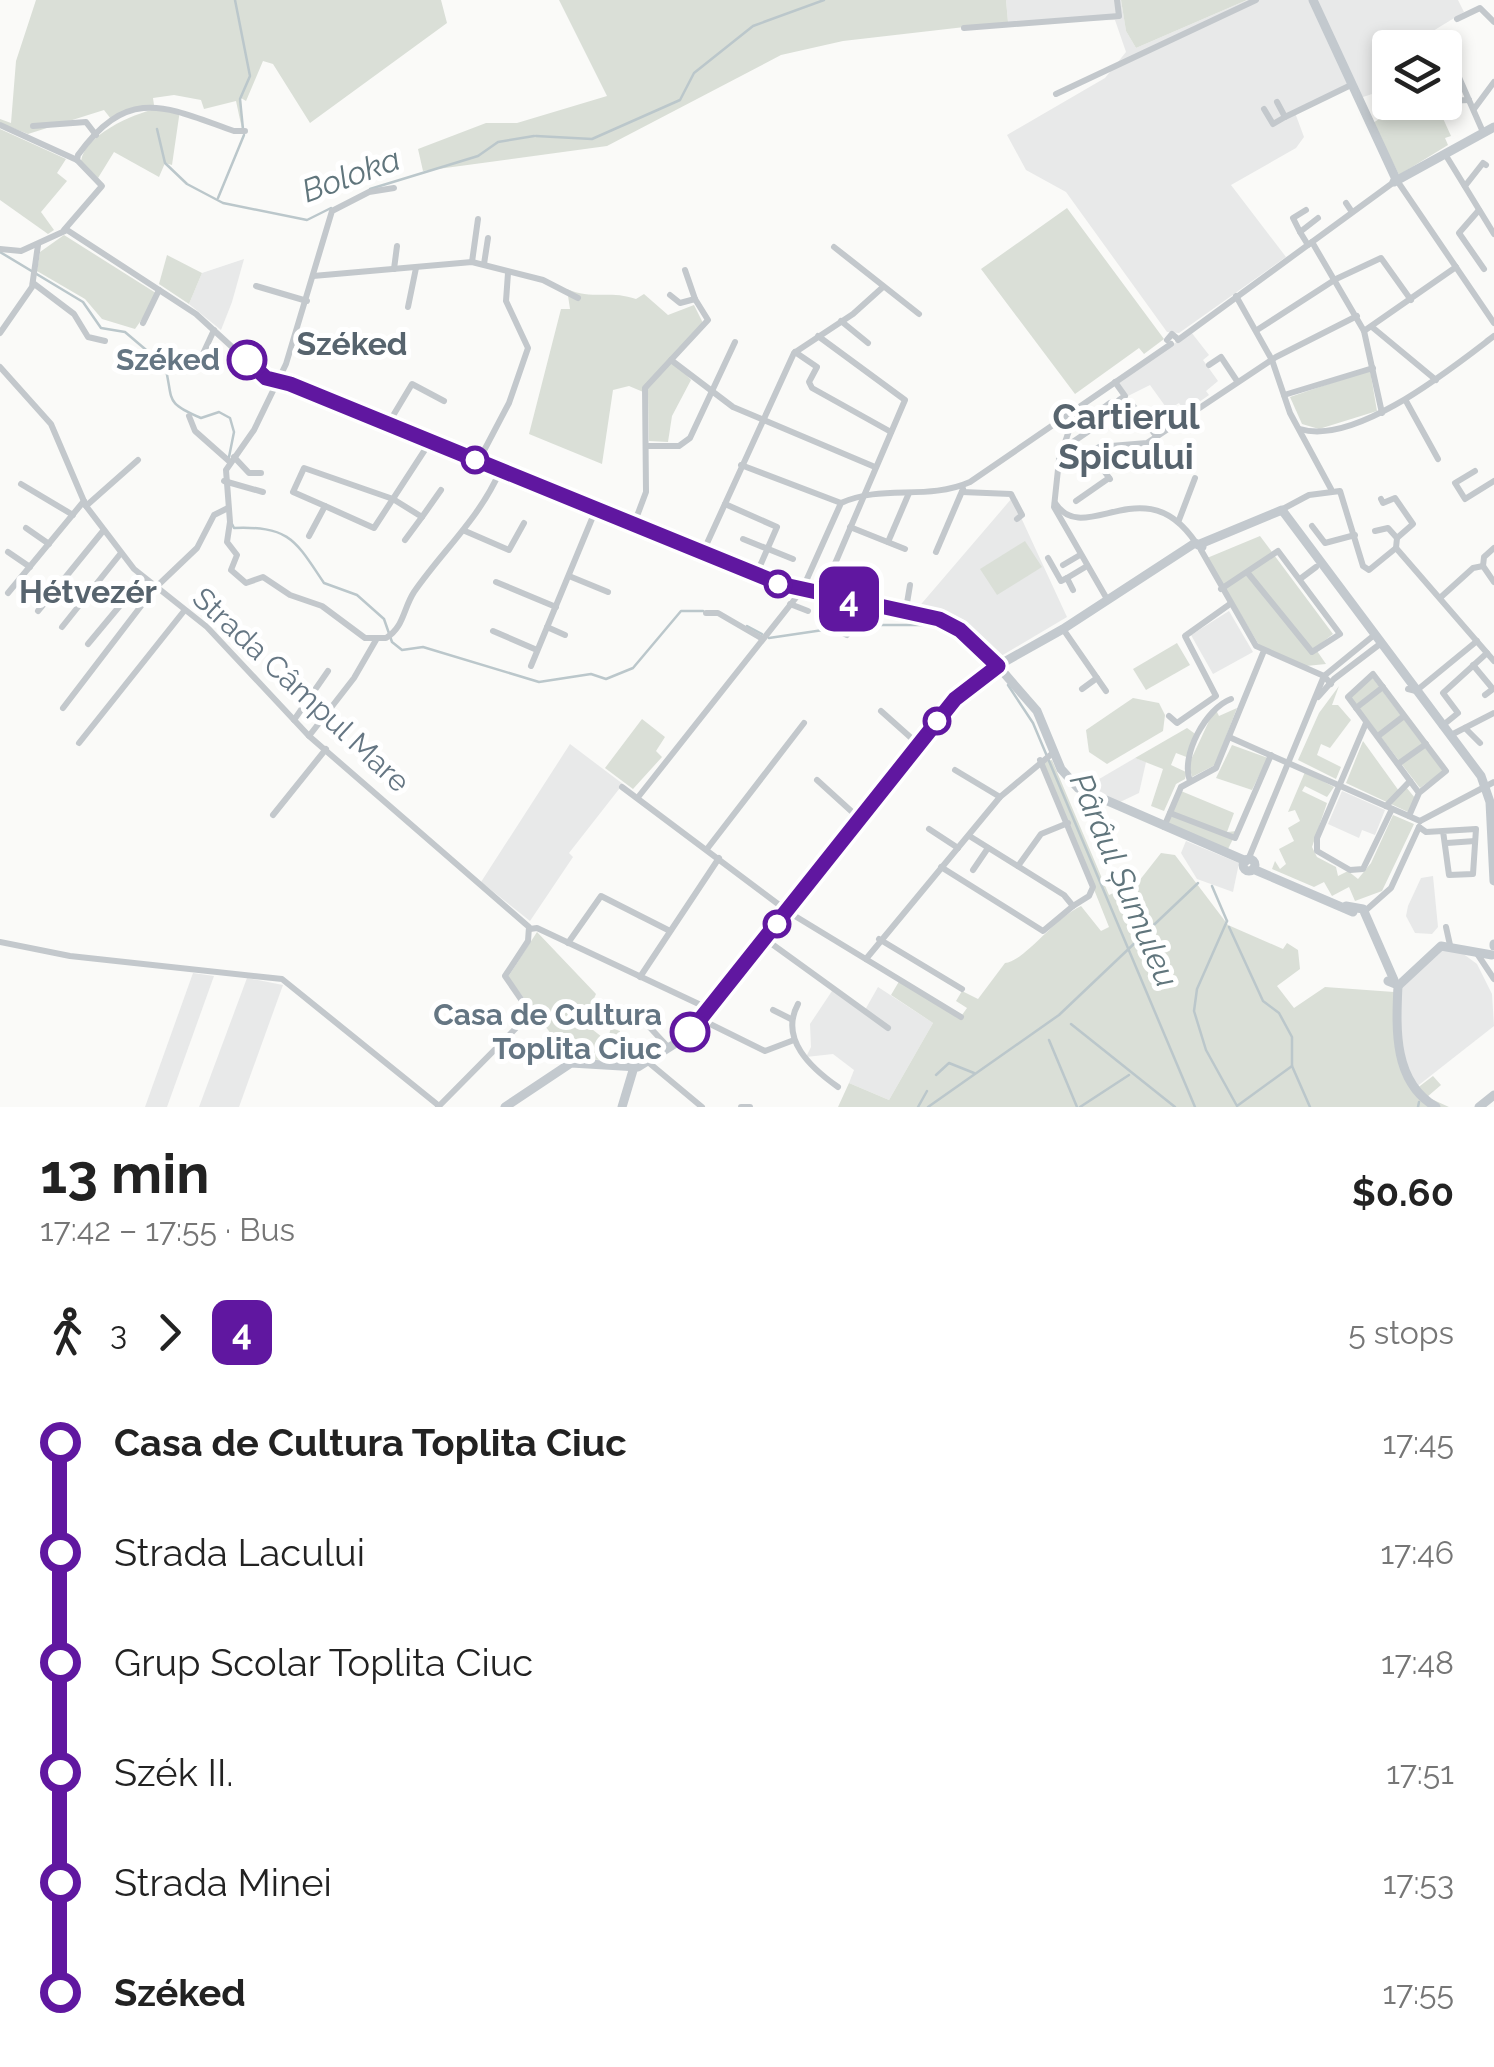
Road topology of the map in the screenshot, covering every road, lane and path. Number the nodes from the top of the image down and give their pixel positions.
1 (1117, 0) edge
2 (1256, 0) edge
3 (1313, 0) edge
4 (1473, 0) edge
5 (1477, 9) junction
6 (1457, 19) dead end
7 (1494, 22) edge
8 (964, 28) dead end
9 (1494, 82) edge
10 (1462, 83) edge
11 (1351, 85) junction
12 (1056, 94) dead end
13 (1462, 100) edge
14 (1470, 100) junction
15 (1277, 102) dead end
16 (1474, 108) junction
17 (1264, 109) dead end
18 (1285, 117) junction
19 (0, 125) edge
20 (33, 126) dead end
21 (1489, 130) edge
22 (245, 131) dead end
23 (96, 135) junction
24 (1444, 152) junction
25 (76, 160) junction
26 (1486, 166) dead end
27 (1396, 180) junction
28 (1465, 186) junction
29 (394, 188) dead end
30 (1346, 203) dead end
31 (1306, 210) dead end
32 (1480, 210) junction
33 (1352, 212) junction
34 (1318, 218) dead end
35 (478, 219) dead end
36 (64, 230) junction
37 (1300, 232) junction
38 (1494, 234) edge
39 (488, 238) dead end
40 (1310, 243) junction
41 (38, 244) junction
42 (397, 246) dead end
43 (834, 247) dead end
44 (0, 249) edge
45 (472, 262) junction
46 (484, 264) junction
47 (416, 268) junction
48 (1456, 268) junction
49 (1484, 268) dead end
50 (394, 269) junction
51 (685, 270) dead end
52 (508, 273) junction
53 (313, 276) junction
54 (1336, 279) junction
55 (33, 283) junction
56 (256, 286) dead end
57 (883, 288) junction
58 (160, 290) junction
59 (670, 295) dead end
60 (1236, 296) junction
61 (578, 298) dead end
62 (695, 300) junction
63 (1410, 300) junction
64 (306, 301) junction
65 (408, 307) dead end
66 (919, 314) dead end
67 (1357, 316) junction
68 (840, 321) junction
69 (143, 323) dead end
70 (1494, 323) edge
71 (1368, 329) junction
72 (214, 330) junction
73 (1257, 330) junction
74 (0, 333) edge
75 (1384, 334) junction
76 (818, 336) junction
77 (1494, 336) edge
78 (106, 341) dead end
79 (736, 342) dead end
80 (1369, 342) junction
81 (868, 343) dead end
82 (1215, 348) dead end
83 (795, 352) junction
84 (1221, 358) junction
85 (670, 360) junction
86 (1272, 360) junction
87 (1209, 365) dead end
88 (0, 367) edge
89 (1373, 368) junction
90 (196, 371) dead end
91 (1436, 380) junction
92 (278, 381) junction
93 (1237, 381) junction
94 (1115, 382) junction
95 (712, 392) junction
96 (1284, 395) junction
97 (444, 401) dead end
98 (1406, 401) junction
99 (1131, 403) dead end
100 (1111, 404) junction
101 (1074, 413) junction
102 (1382, 413) junction
103 (1094, 415) dead end
104 (189, 416) dead end
105 (761, 420) junction
106 (388, 424) junction
107 (1300, 430) junction
108 (890, 432) junction
109 (1157, 437) junction
110 (430, 442) junction
111 (646, 446) junction
112 (1063, 449) junction
113 (1089, 451) junction
114 (1438, 459) dead end
115 (138, 460) dead end
116 (232, 460) junction
117 (1060, 460) junction
118 (478, 462) junction
119 (741, 466) junction
120 (875, 467) junction
121 (500, 471) junction
122 (1475, 471) dead end
123 (261, 474) dead end
124 (1196, 478) dead end
125 (1494, 480) edge
126 (228, 482) junction
127 (20, 484) dead end
128 (964, 488) junction
129 (1331, 489) junction
130 (441, 490) dead end
131 (263, 492) dead end
132 (864, 492) junction
133 (909, 493) junction
134 (393, 498) junction
135 (1381, 500) dead end
136 (1054, 501) junction
137 (1076, 501) dead end
138 (840, 503) junction
139 (85, 504) junction
140 (724, 504) junction
141 (325, 506) junction
142 (228, 508) junction
143 (596, 509) junction
144 (1278, 514) junction
145 (72, 515) junction
146 (422, 517) junction
147 (1018, 519) dead end
148 (1179, 520) junction
149 (524, 523) dead end
150 (634, 524) junction
151 (850, 526) junction
152 (1312, 526) dead end
153 (26, 528) dead end
154 (103, 531) junction
155 (466, 531) junction
156 (1375, 531) dead end
157 (1355, 535) junction
158 (309, 536) dead end
159 (1397, 538) junction
160 (743, 539) dead end
161 (405, 540) dead end
162 (888, 542) junction
163 (49, 544) junction
164 (1199, 546) junction
165 (1396, 548) junction
166 (1494, 548) edge
167 (768, 549) junction
168 (905, 549) dead end
169 (8, 552) dead end
170 (121, 552) junction
171 (703, 552) junction
172 (936, 552) dead end
173 (1080, 555) junction
174 (1048, 558) dead end
175 (793, 560) dead end
176 (1062, 565) dead end
177 (1087, 566) junction
178 (1483, 566) junction
179 (30, 567) junction
180 (1316, 567) junction
181 (1248, 572) junction
182 (756, 575) junction
183 (569, 576) junction
184 (142, 578) junction
185 (1067, 578) junction
186 (1300, 580) junction
187 (496, 582) dead end
188 (1494, 582) edge
189 (910, 585) dead end
190 (154, 590) junction
191 (802, 590) junction
192 (1073, 590) dead end
193 (1221, 590) junction
194 (608, 592) dead end
195 (8, 593) dead end
196 (822, 594) junction
197 (834, 596) junction
198 (1341, 596) junction
199 (1440, 597) junction
200 (1107, 599) junction
201 (790, 604) junction
202 (1230, 604) junction
203 (556, 606) junction
204 (906, 609) junction
205 (184, 610) junction
206 (38, 611) dead end
207 (808, 611) dead end
208 (706, 613) dead end
209 (62, 626) dead end
210 (547, 628) junction
211 (1063, 629) junction
212 (494, 632) dead end
213 (565, 635) dead end
214 (847, 635) dead end
215 (762, 636) junction
216 (376, 640) junction
217 (1375, 641) junction
218 (1477, 641) junction
219 (88, 644) dead end
220 (537, 650) junction
221 (1263, 653) junction
222 (1487, 653) junction
223 (1494, 660) edge
224 (1473, 665) junction
225 (531, 666) dead end
226 (999, 668) junction
227 (328, 671) dead end
228 (1097, 678) junction
229 (1324, 679) junction
230 (1383, 687) junction
231 (1082, 689) dead end
232 (1412, 690) junction
233 (1106, 691) dead end
234 (1216, 694) junction
235 (1485, 695) dead end
236 (1236, 702) junction
237 (63, 708) dead end
238 (1356, 708) junction
239 (881, 711) dead end
240 (1494, 713) edge
241 (1170, 716) dead end
242 (1404, 716) junction
243 (294, 720) junction
244 (1366, 722) junction
245 (804, 723) dead end
246 (1442, 726) junction
247 (1465, 728) junction
248 (310, 736) junction
249 (1450, 736) junction
250 (1229, 737) junction
251 (1377, 737) junction
252 (80, 743) dead end
253 (1480, 743) dead end
254 (918, 744) junction
255 (1426, 744) junction
256 (326, 749) junction
257 (1271, 755) junction
258 (1047, 756) junction
259 (1290, 763) junction
260 (1398, 764) junction
261 (955, 770) dead end
262 (818, 780) dead end
263 (1410, 781) junction
264 (1190, 782) junction
265 (1339, 785) junction
266 (622, 787) dead end
267 (1489, 792) edge
268 (1419, 793) junction
269 (638, 796) junction
270 (1000, 797) junction
271 (1134, 802) dead end
272 (1389, 807) junction
273 (1170, 813) junction
274 (1129, 814) junction
275 (273, 815) dead end
276 (1409, 816) junction
277 (862, 820) junction
278 (1068, 823) junction
279 (1419, 824) junction
280 (1163, 828) junction
281 (929, 829) dead end
282 (1442, 831) junction
283 (971, 837) junction
284 (1477, 841) junction
285 (1446, 844) junction
286 (958, 848) junction
287 (988, 848) junction
288 (708, 849) junction
289 (719, 858) junction
290 (1250, 864) junction
291 (940, 867) junction
292 (1018, 867) junction
293 (974, 870) dead end
294 (1494, 881) edge
295 (1072, 906) junction
296 (788, 911) junction
297 (1359, 911) junction
298 (1446, 927) dead end
299 (530, 929) junction
300 (670, 930) junction
301 (765, 938) junction
302 (879, 939) junction
303 (0, 942) edge
304 (568, 943) junction
305 (1450, 945) junction
306 (1492, 952) edge
307 (866, 959) junction
308 (640, 977) junction
309 (1494, 979) edge
310 (1394, 984) junction
311 (962, 990) dead end
312 (798, 1004) dead end
313 (704, 1006) dead end
314 (774, 1010) dead end
315 (961, 1018) dead end
316 (642, 1019) dead end
317 (791, 1019) junction
318 (702, 1020) junction
319 (888, 1028) dead end
320 (794, 1040) junction
321 (669, 1048) junction
322 (774, 1051) junction
323 (801, 1054) junction
324 (648, 1062) junction
325 (634, 1067) junction
326 (838, 1087) dead end
327 (1494, 1096) edge
328 (518, 1104) edge
329 (438, 1106) edge
330 (505, 1107) edge
331 (622, 1107) edge
332 (702, 1107) edge
333 (741, 1107) edge
334 (750, 1107) edge
335 (1436, 1107) edge
336 (1479, 1107) edge

1 - 8 street
2 - 12 street
3 - 11 main road
4 - 5 street
5 - 6 street
5 - 7 street
9 - 16 street
10 - 14 street
11 - 18 street
11 - 27 main road
13 - 14 street
14 - 16 street
15 - 18 street
16 - 21 street
17 - 18 street
19 - 25 street
20 - 23 street
21 - 24 main road
22 - 23 street
23 - 25 street
24 - 27 main road
24 - 28 street
25 - 36 street
26 - 28 street
27 - 33 street
27 - 48 street
28 - 32 street
29 - 53 street
30 - 33 street
31 - 37 street
32 - 38 street
32 - 49 street
33 - 40 street
34 - 37 street
35 - 45 street
36 - 41 street
36 - 58 street
37 - 40 street
39 - 46 street
40 - 54 street
40 - 60 street
41 - 44 street
41 - 55 street
42 - 50 street
43 - 57 street
45 - 46 street
45 - 47 street
46 - 52 street
47 - 50 street
47 - 65 street
48 - 63 street
48 - 70 street
50 - 53 street
51 - 62 street
52 - 61 street
52 - 118 street
53 - 64 street
54 - 63 street
54 - 67 street
54 - 73 street
55 - 74 street
55 - 78 street
56 - 64 street
57 - 66 street
57 - 68 street
58 - 69 street
58 - 72 street
59 - 62 street
60 - 73 street
60 - 94 street
62 - 85 street
63 - 71 street
64 - 92 street
67 - 71 street
67 - 86 street
68 - 76 street
68 - 81 street
71 - 75 street
71 - 80 street
72 - 90 street
72 - 92 street
73 - 86 street
75 - 80 street
75 - 91 street
76 - 83 street
76 - 108 street
77 - 91 street
79 - 95 street
80 - 89 street
82 - 84 street
83 - 105 street
83 - 108 street
84 - 87 street
84 - 93 street
85 - 95 street
85 - 111 street
86 - 93 street
86 - 96 street
88 - 139 street, Strada Câmpul Mare
89 - 96 street
89 - 102 street
91 - 98 street
92 - 106 street
92 - 116 street
93 - 109 street
94 - 100 street
94 - 101 street
95 - 105 street
95 - 111 street
96 - 107 street
97 - 106 street
98 - 102 street
98 - 114 street
99 - 109 street
100 - 103 street
100 - 112 street
101 - 112 street
101 - 128 street
102 - 107 street
104 - 116 street
105 - 119 street
105 - 120 street
106 - 110 street
107 - 129 street
108 - 120 street
109 - 113 street
110 - 118 street
110 - 134 street
111 - 150 street
112 - 117 street
113 - 117 street
113 - 137 street
115 - 139 street
116 - 123 street
116 - 126 street
117 - 136 street
118 - 121 street
119 - 138 street
119 - 140 street
120 - 132 street
121 - 143 street
121 - 155 street
122 - 125 street
124 - 148 street
126 - 131 street
126 - 142 street
127 - 145 street
128 - 133 street
128 - 147 street
128 - 172 street
129 - 144 street
129 - 157 street
130 - 146 street
132 - 133 street
132 - 138 street
132 - 151 street
133 - 162 street
134 - 141 street
134 - 141 street
134 - 146 street
135 - 159 street
136 - 148 street
136 - 173 street
138 - 191 street
139 - 145 street
139 - 154 street, Strada Câmpul Mare
140 - 167 street
140 - 171 street
141 - 158 street
142 - 190 street
142 - 216 street
143 - 150 street
143 - 183 street
144 - 164 main road
144 - 180 main road
144 - 198 main road
145 - 163 street
146 - 161 street
148 - 164 street
149 - 155 street
150 - 171 street
151 - 162 street
151 - 196 street
152 - 157 street
153 - 163 street
154 - 170 street, Strada Câmpul Mare
154 - 206 street
155 - 216 street
156 - 159 street
157 - 165 street
159 - 165 street
160 - 167 street
162 - 168 street
163 - 179 street
164 - 193 street
164 - 200 main road
165 - 199 street
166 - 178 street
167 - 175 street
167 - 182 street
169 - 179 street
170 - 184 street, Strada Câmpul Mare
170 - 209 street
171 - 182 street
173 - 176 street
173 - 177 street
174 - 185 street
177 - 185 street
177 - 200 street
178 - 188 street
178 - 199 street
179 - 195 street
180 - 186 street
180 - 198 main road
181 - 186 street
181 - 186 street
181 - 193 street
182 - 191 street
183 - 194 street
183 - 203 street
184 - 190 street, Strada Câmpul Mare
184 - 219 street
185 - 192 street
187 - 203 street
189 - 204 street
190 - 205 street, Strada Câmpul Mare
190 - 237 street
191 - 196 street
191 - 201 street
193 - 202 street
196 - 197 street
197 - 204 street
197 - 214 street
198 - 217 main road
199 - 218 street
200 - 211 main road
201 - 207 street
201 - 215 street
202 - 221 street
202 - 234 street
203 - 210 street
204 - 226 street
205 - 243 street, Strada Câmpul Mare
205 - 252 street
208 - 215 street
210 - 213 street
210 - 220 street
211 - 226 main road
211 - 228 street
212 - 220 street
215 - 269 street
216 - 248 street
217 - 229 street
217 - 232 main road
218 - 222 street
218 - 232 street
220 - 225 street
221 - 229 street
221 - 236 street
222 - 223 street
222 - 224 street
224 - 235 street
224 - 246 street
226 - 254 main road
226 - 258 main road
227 - 243 street
228 - 231 street
228 - 233 street
229 - 259 street
230 - 238 street
230 - 238 street
230 - 242 street
232 - 246 main road
232 - 267 main road
234 - 236 street
234 - 241 street
236 - 250 street
236 - 264 street
238 - 244 street
239 - 254 street
240 - 247 street
242 - 251 street
242 - 255 street
243 - 248 street, Strada Câmpul Mare
244 - 251 street
244 - 265 street
245 - 288 street
246 - 249 main road
247 - 249 street
247 - 253 street
248 - 256 street, Strada Câmpul Mare
249 - 267 main road
250 - 257 street
250 - 264 street
251 - 260 street
254 - 277 main road
255 - 260 street
255 - 268 street
256 - 275 street
256 - 299 street, Strada Câmpul Mare
257 - 259 street
257 - 273 street
258 - 270 street
258 - 274 main road
258 - 278 street
259 - 265 street
259 - 290 street
260 - 263 street
261 - 270 street
262 - 277 street
263 - 268 street
263 - 272 street
264 - 273 street
265 - 272 street
265 - 272 street
266 - 269 street
267 - 279 street
267 - 294 main road
268 - 276 street
269 - 288 street
270 - 283 street
271 - 274 street
272 - 276 street
273 - 280 street
274 - 280 main road
276 - 279 street
277 - 296 main road
278 - 292 street
278 - 295 street
279 - 282 street
279 - 297 street
280 - 290 main road
281 - 286 street
282 - 284 street
282 - 285 street
283 - 286 street
283 - 287 street
284 - 285 street
284 - 285 street
286 - 291 street
287 - 292 street
287 - 293 street
288 - 289 street
289 - 296 street
289 - 300 street
290 - 297 main road
291 - 295 street
291 - 302 street
292 - 295 street
296 - 301 main road
296 - 307 street
297 - 310 main road
298 - 305 street
299 - 304 street, Strada Câmpul Mare
299 - 329 street
300 - 304 street
300 - 308 street
301 - 318 main road
301 - 319 street
302 - 307 street
302 - 311 street
303 - 329 street
304 - 308 street, Strada Câmpul Mare
305 - 306 main road
305 - 310 main road
306 - 309 street
307 - 315 street
308 - 313 street, Strada Câmpul Mare
310 - 335 main road
312 - 317 street
314 - 317 street
316 - 321 street
317 - 320 street
318 - 321 main road
318 - 322 street
320 - 322 street
320 - 323 street
321 - 324 main road
322 - 323 street
323 - 326 street
324 - 325 main road
324 - 332 street
325 - 328 main road
325 - 331 main road
327 - 336 main road
328 - 330 main road
333 - 334 street

